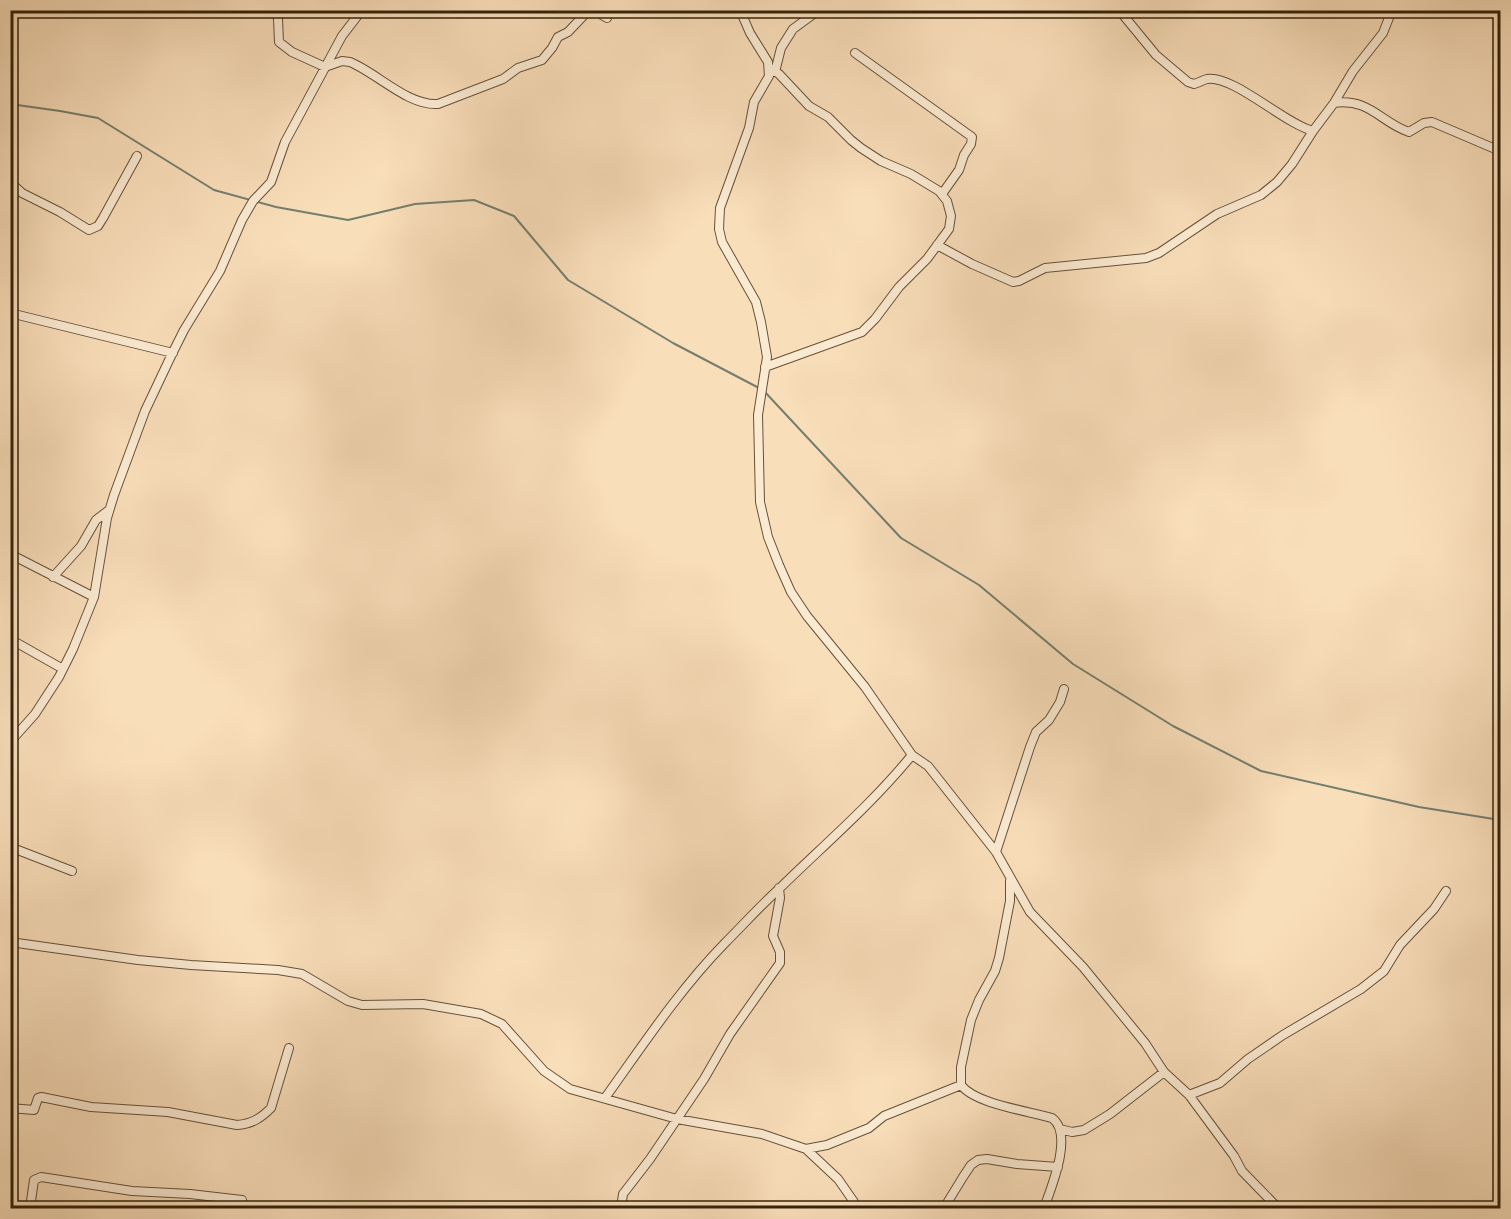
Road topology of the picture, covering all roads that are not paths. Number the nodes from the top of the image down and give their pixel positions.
1 (275, 10) edge
2 (363, 10) edge
3 (740, 10) edge
4 (819, 10) edge
5 (1119, 10) edge
6 (1392, 10) edge
7 (607, 18) dead end
8 (855, 53) dead end
9 (325, 67) junction
10 (773, 70) junction
11 (1334, 103) junction
12 (1313, 131) junction
13 (1500, 150) edge
14 (137, 156) dead end
15 (10, 182) edge
16 (942, 195) junction
17 (937, 245) junction
18 (10, 313) edge
19 (173, 353) junction
20 (765, 367) junction
21 (110, 509) junction
22 (10, 554) edge
23 (53, 577) junction
24 (94, 597) junction
25 (10, 639) edge
26 (63, 669) junction
27 (1064, 688) dead end
28 (10, 742) edge
29 (912, 755) junction
30 (10, 848) edge
31 (996, 852) junction
32 (72, 871) dead end
33 (1010, 879) junction
34 (779, 888) junction
35 (1446, 891) dead end
36 (10, 942) edge
37 (289, 1048) dead end
38 (1164, 1072) junction
39 (961, 1085) junction
40 (1189, 1095) junction
41 (605, 1098) junction
42 (10, 1108) edge
43 (677, 1119) junction
44 (1060, 1129) junction
45 (806, 1149) junction
46 (1058, 1167) junction
47 (242, 1200) dead end
48 (30, 1209) edge
49 (626, 1209) edge
50 (856, 1209) edge
51 (944, 1209) edge
52 (1044, 1209) edge
53 (1278, 1209) edge

1 - 9 street
2 - 9 street
3 - 10 street
4 - 10 street
5 - 12 street
6 - 11 street
7 - 9 street
8 - 16 street
9 - 19 street
10 - 16 street
10 - 20 street
11 - 12 street
11 - 13 street
12 - 17 street
14 - 15 street
16 - 17 street
17 - 20 street
18 - 19 street
19 - 21 street
20 - 29 street
21 - 23 street
21 - 24 street
22 - 23 street
23 - 24 street
24 - 26 street
25 - 26 street
26 - 28 street
27 - 31 street
29 - 31 street
29 - 34 street
30 - 32 street
31 - 33 street
33 - 38 street
33 - 39 street
34 - 41 street
34 - 43 street
35 - 40 street
36 - 41 street
37 - 42 street
38 - 40 street
38 - 44 street
39 - 44 street
39 - 45 street
40 - 53 street
41 - 43 street
43 - 45 street
43 - 49 street
44 - 46 street
45 - 50 street
46 - 51 street
46 - 52 street
47 - 48 street

